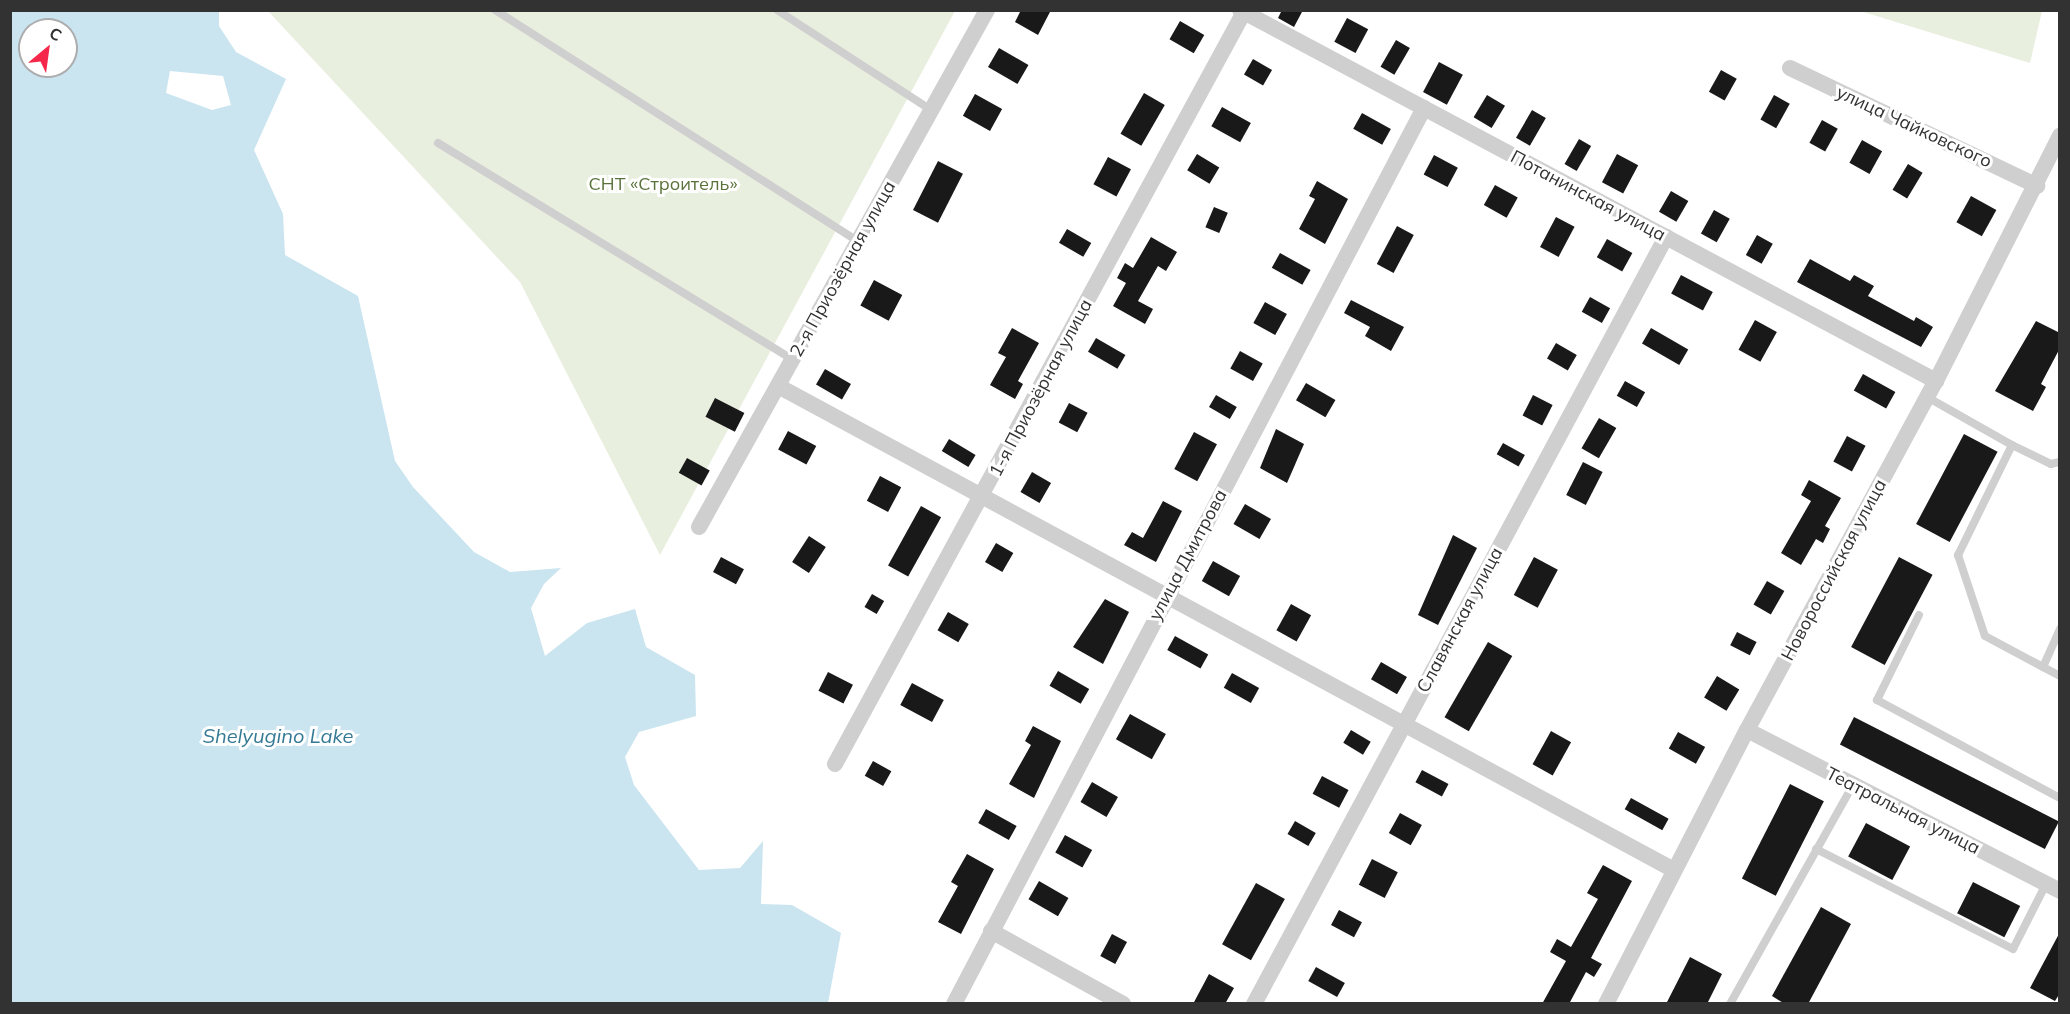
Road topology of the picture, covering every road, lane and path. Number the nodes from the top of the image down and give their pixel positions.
1 (495, 10) edge
2 (777, 10) edge
3 (987, 10) edge
4 (1243, 11) edge
5 (1791, 68) dead end
6 (1424, 108) junction
7 (931, 110) junction
8 (2060, 135) edge
9 (438, 143) dead end
10 (2037, 186) junction
11 (1666, 237) junction
12 (858, 241) junction
13 (792, 359) junction
14 (1936, 381) junction
15 (778, 386) junction
16 (1927, 398) junction
17 (2012, 446) junction
18 (2060, 462) edge
19 (982, 496) junction
20 (699, 527) dead end
21 (1167, 596) junction
22 (1919, 615) dead end
23 (2060, 629) edge
24 (2043, 667) junction
25 (2060, 676) edge
26 (1404, 724) junction
27 (1747, 730) junction
28 (835, 764) dead end
29 (1853, 784) junction
30 (2060, 798) edge
31 (1816, 849) junction
32 (1674, 870) junction
33 (2053, 888) edge
34 (991, 931) junction
35 (953, 1003) edge
36 (1124, 1004) edge
37 (1254, 1004) edge
38 (1606, 1004) edge
39 (1730, 1004) edge

1 - 12 lane
2 - 7 lane
3 - 7 street, 2-я Приозёрная улица
4 - 6 street, Потанинская улица
4 - 19 street, 1-я Приозёрная улица
5 - 10 street, улица Чайковского
6 - 11 street, Потанинская улица
6 - 21 street, улица Дмитрова
7 - 12 street, 2-я Приозёрная улица
8 - 10 street, Новороссийская улица
9 - 13 lane
10 - 14 street, Новороссийская улица
11 - 14 street, Потанинская улица
11 - 26 street, Славянская улица
12 - 13 street, 2-я Приозёрная улица
13 - 15 street, 2-я Приозёрная улица
14 - 16 street, Новороссийская улица
15 - 19 street
15 - 20 street, 2-я Приозёрная улица
16 - 17 lane
16 - 27 street, Новороссийская улица
17 - 18 lane
17 - 24 lane
19 - 21 street
19 - 28 street, 1-я Приозёрная улица
21 - 26 street
21 - 34 street, улица Дмитрова
22 - 30 lane
23 - 24 lane
24 - 25 lane
26 - 32 street
26 - 37 street, Славянская улица
27 - 29 street, Театральная улица
27 - 32 street, Новороссийская улица
29 - 31 lane
29 - 33 street, Театральная улица
31 - 33 lane
31 - 39 lane
32 - 38 street, Новороссийская улица
34 - 35 street, улица Дмитрова
34 - 36 street

